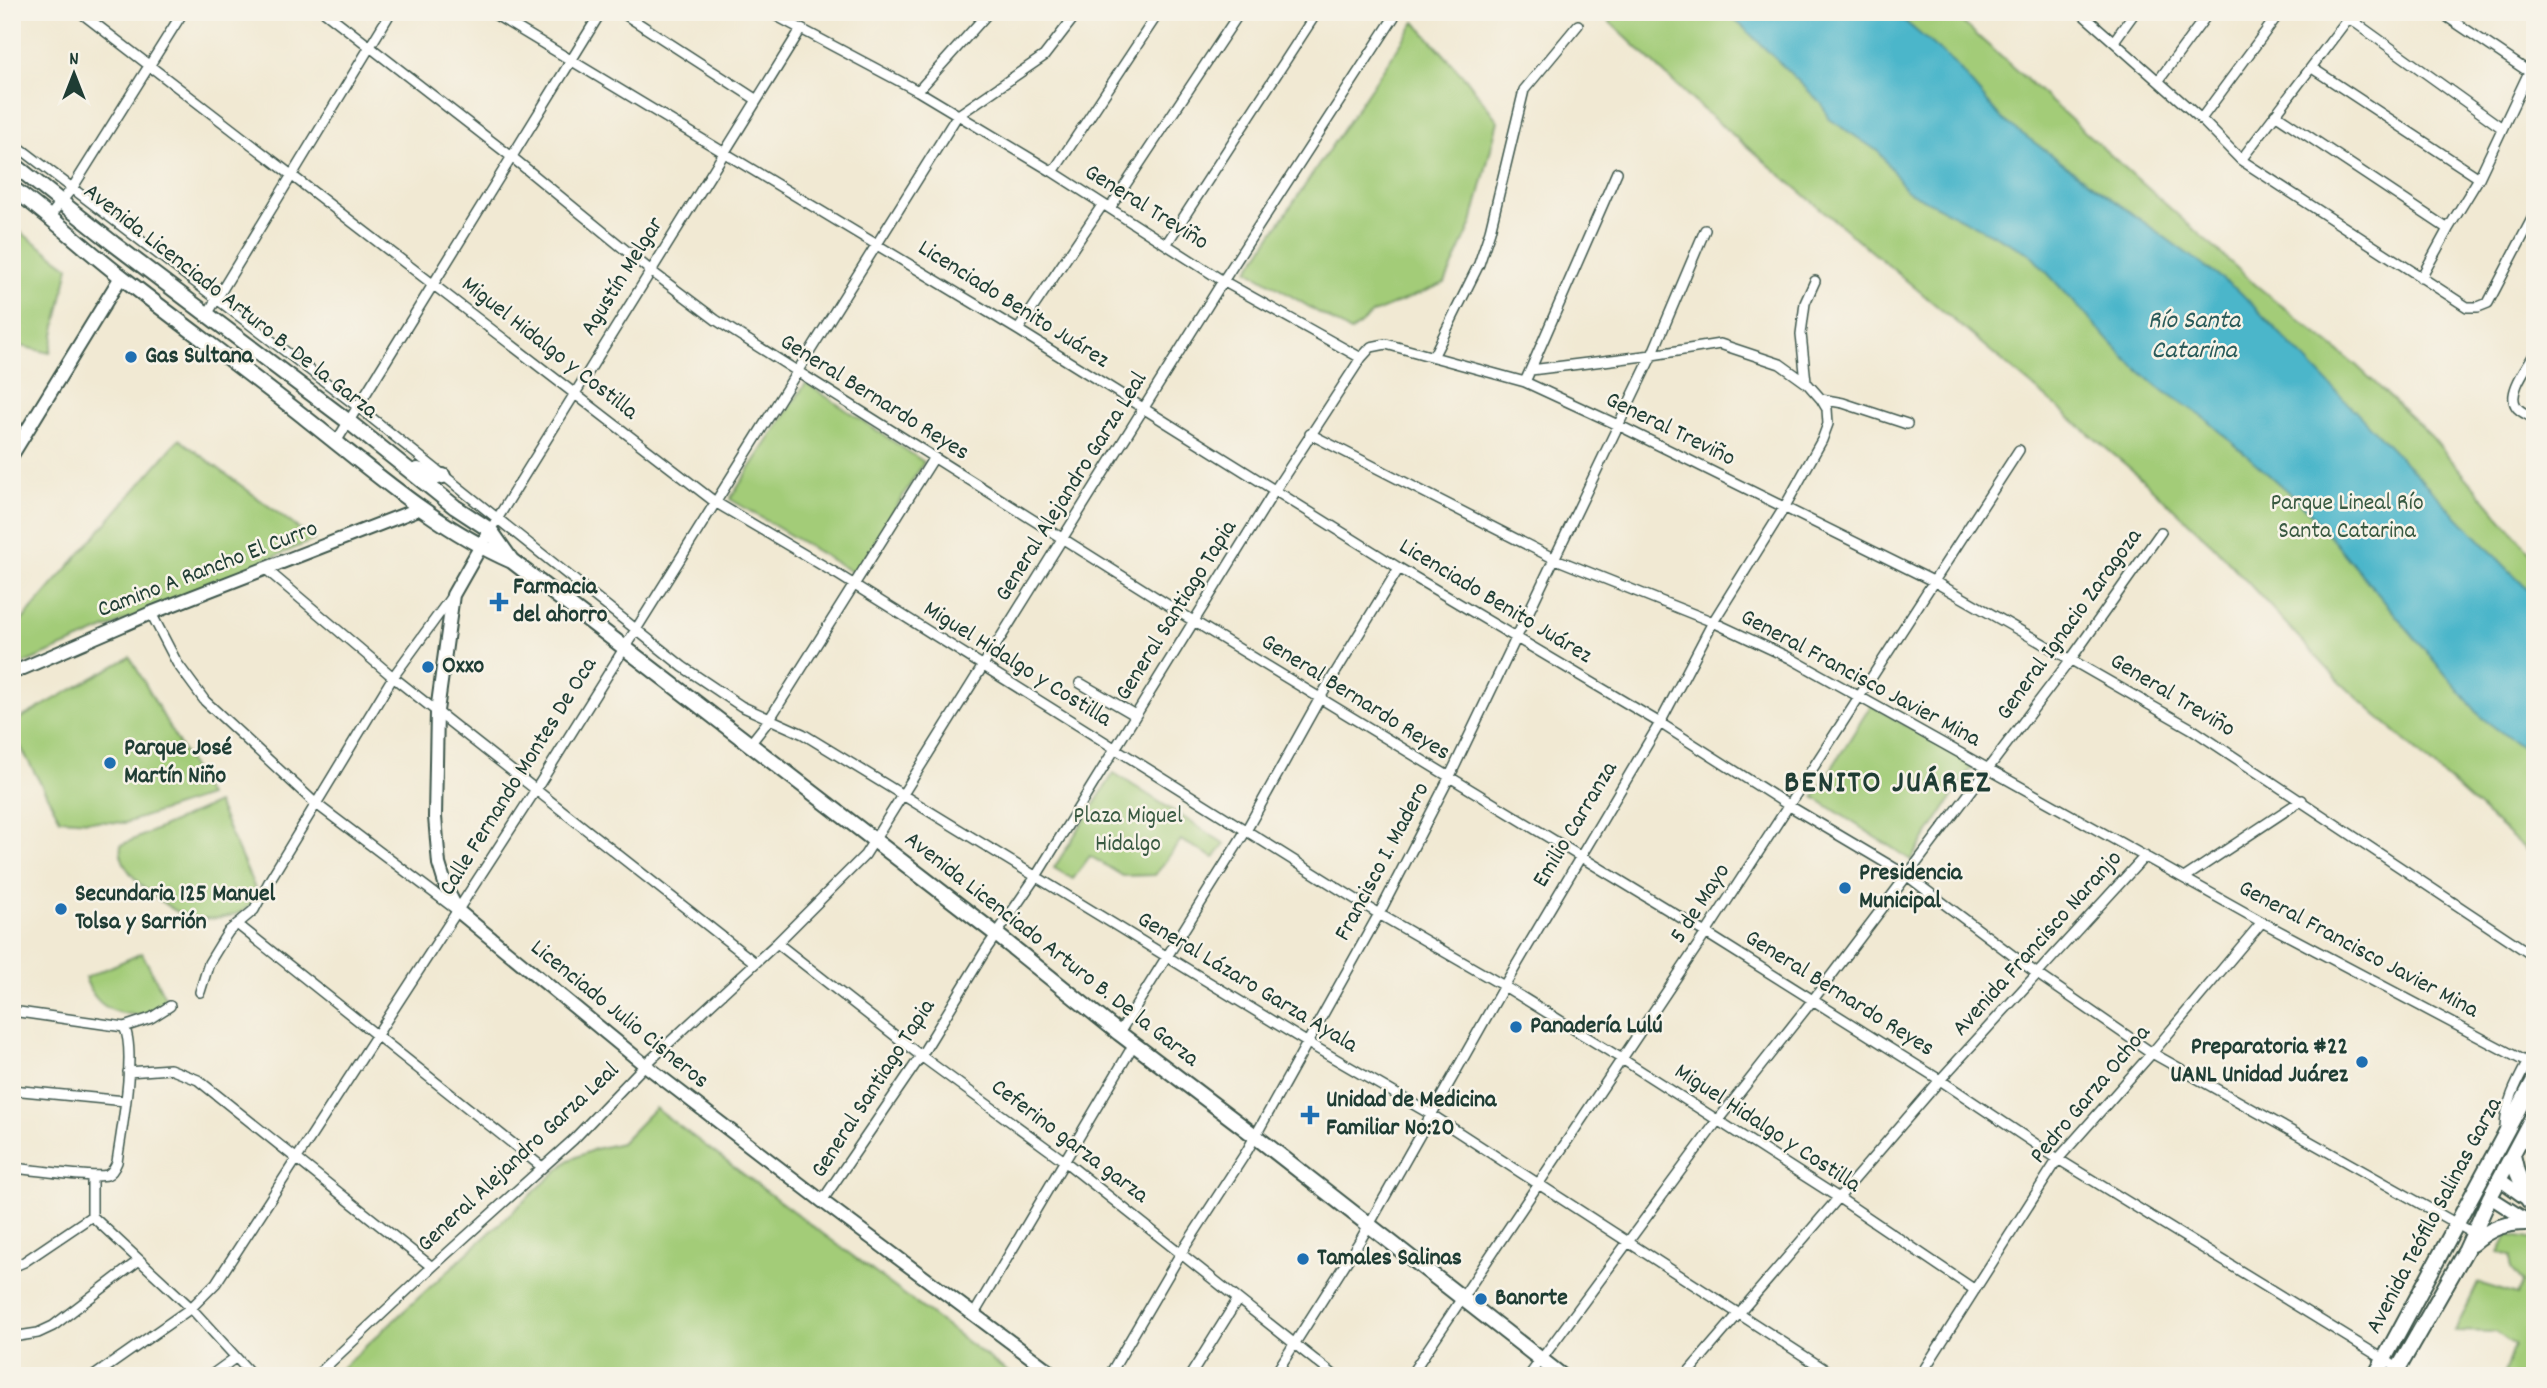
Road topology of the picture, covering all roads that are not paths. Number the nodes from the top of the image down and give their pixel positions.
1 (80, 12) edge
2 (183, 12) edge
3 (325, 12) edge
4 (391, 12) edge
5 (491, 12) edge
6 (601, 12) edge
7 (621, 12) edge
8 (989, 12) edge
9 (1078, 12) edge
10 (1159, 12) edge
11 (1240, 12) edge
12 (1317, 12) edge
13 (1394, 12) edge
14 (2080, 12) edge
15 (2135, 12) edge
16 (2209, 12) edge
17 (2280, 12) edge
18 (2440, 12) edge
19 (772, 13) edge
20 (2351, 15) edge
21 (1577, 25) dead end
22 (801, 29) junction
23 (2113, 41) junction
24 (370, 47) junction
25 (572, 61) junction
26 (149, 65) junction
27 (2312, 68) junction
28 (2532, 74) edge
29 (2159, 80) junction
30 (918, 91) junction
31 (757, 100) junction
32 (2275, 114) junction
33 (957, 116) junction
34 (2201, 119) junction
35 (2502, 128) junction
36 (12, 142) edge
37 (725, 154) junction
38 (513, 158) junction
39 (2241, 160) junction
40 (12, 163) edge
41 (1053, 172) junction
42 (1617, 172) dead end
43 (292, 175) junction
44 (2479, 178) junction
45 (73, 187) junction
46 (12, 188) edge
47 (62, 201) junction
48 (1107, 206) junction
49 (2535, 213) edge
50 (50, 216) junction
51 (2448, 229) junction
52 (1705, 230) dead end
53 (1167, 243) junction
54 (114, 244) junction
55 (878, 244) junction
56 (150, 271) junction
57 (651, 271) junction
58 (121, 277) junction
59 (2421, 278) junction
60 (1223, 281) junction
61 (1815, 281) dead end
62 (434, 284) junction
63 (216, 297) junction
64 (208, 313) junction
65 (1018, 330) junction
66 (2535, 353) edge
67 (1652, 355) junction
68 (1433, 357) junction
69 (1361, 358) junction
70 (1531, 370) junction
71 (796, 373) junction
72 (1525, 382) junction
73 (1805, 382) junction
74 (575, 394) junction
75 (1821, 399) junction
76 (358, 407) junction
77 (1143, 408) junction
78 (2535, 418) edge
79 (349, 422) junction
80 (1907, 424) dead end
81 (1618, 425) junction
82 (1310, 434) junction
83 (335, 442) junction
84 (2019, 450) dead end
85 (12, 455) edge
86 (933, 458) junction
87 (396, 460) junction
88 (443, 476) junction
89 (1275, 490) junction
90 (715, 502) junction
91 (421, 508) junction
92 (1784, 508) junction
93 (493, 525) junction
94 (2161, 532) dead end
95 (1061, 539) junction
96 (478, 547) junction
97 (1553, 558) junction
98 (512, 561) junction
99 (1399, 568) junction
100 (267, 569) junction
101 (1934, 582) junction
102 (854, 586) junction
103 (453, 595) junction
104 (151, 613) junction
105 (1195, 622) junction
106 (1713, 622) junction
107 (635, 630) junction
108 (1517, 638) junction
109 (623, 648) junction
110 (2071, 659) junction
111 (982, 667) junction
112 (12, 673) edge
113 (393, 677) junction
114 (1080, 683) dead end
115 (1859, 695) junction
116 (1320, 698) junction
117 (437, 711) junction
118 (1135, 715) junction
119 (769, 720) junction
120 (1660, 723) junction
121 (750, 744) junction
122 (1114, 748) junction
123 (1988, 770) junction
124 (1449, 778) junction
125 (535, 791) junction
126 (903, 797) junction
127 (2302, 800) junction
128 (315, 803) junction
129 (1788, 805) junction
130 (1247, 829) junction
131 (875, 842) junction
132 (2144, 856) junction
133 (1579, 857) junction
134 (1906, 875) junction
135 (1035, 878) junction
136 (2184, 878) junction
137 (458, 911) junction
138 (1379, 914) junction
139 (2262, 922) junction
140 (237, 924) junction
141 (1706, 933) junction
142 (996, 934) junction
143 (777, 943) junction
144 (2534, 956) edge
145 (1167, 957) junction
146 (754, 962) junction
147 (2036, 973) junction
148 (1504, 986) junction
149 (200, 992) dead end
150 (1812, 1000) junction
151 (170, 1006) dead end
152 (12, 1011) edge
153 (124, 1027) junction
154 (1119, 1033) junction
155 (377, 1038) junction
156 (1308, 1043) junction
157 (1134, 1044) junction
158 (2535, 1048) edge
159 (2152, 1053) junction
160 (922, 1056) junction
161 (1622, 1059) junction
162 (2528, 1063) junction
163 (645, 1065) junction
164 (128, 1072) junction
165 (2535, 1078) edge
166 (1940, 1080) junction
167 (12, 1090) edge
168 (125, 1101) junction
169 (2535, 1112) edge
170 (1432, 1115) junction
171 (1718, 1120) junction
172 (2529, 1130) edge
173 (2505, 1133) junction
174 (1255, 1136) junction
175 (2513, 1155) junction
176 (297, 1159) junction
177 (2058, 1159) junction
178 (1063, 1160) junction
179 (542, 1167) junction
180 (13, 1168) edge
181 (12, 1176) edge
182 (92, 1176) junction
183 (2499, 1179) junction
184 (1537, 1182) junction
185 (2490, 1197) junction
186 (1839, 1198) junction
187 (822, 1201) junction
188 (2532, 1202) edge
189 (92, 1216) junction
190 (1369, 1224) junction
191 (2457, 1224) junction
192 (2533, 1224) edge
193 (2473, 1233) junction
194 (1629, 1240) junction
195 (2466, 1250) junction
196 (1181, 1254) junction
197 (138, 1261) junction
198 (12, 1267) edge
199 (432, 1267) junction
200 (1975, 1290) junction
201 (1462, 1298) junction
202 (1238, 1299) junction
203 (191, 1308) junction
204 (1738, 1313) junction
205 (974, 1314) junction
206 (12, 1337) edge
207 (1294, 1343) junction
208 (235, 1358) junction
209 (1542, 1359) junction
210 (2384, 1360) junction
211 (2396, 1372) edge
212 (94, 1376) edge
213 (210, 1376) edge
214 (253, 1376) edge
215 (316, 1376) edge
216 (1056, 1376) edge
217 (1109, 1376) edge
218 (1190, 1376) edge
219 (1274, 1376) edge
220 (1335, 1376) edge
221 (1410, 1376) edge
222 (1529, 1376) edge
223 (1562, 1376) edge
224 (1685, 1376) edge
225 (1835, 1376) edge
226 (1920, 1376) edge
227 (2375, 1376) edge

1 - 26 street, Miguel Hidalgo y Costilla
2 - 26 street
3 - 24 street, General Bernardo Reyes
4 - 24 street
5 - 25 street, Licenciado Benito Juárez
6 - 25 street
7 - 31 street
8 - 30 street
9 - 33 street, Calle Fernando Montes De Oca
10 - 41 street
11 - 48 street
12 - 53 street
13 - 60 street, General Alejandro Garza Leal
14 - 23 street
15 - 23 street
16 - 29 street
17 - 34 street
18 - 28 street
19 - 22 street, General Treviño
20 - 27 street
20 - 35 street
21 - 68 street
22 - 30 street, General Treviño
22 - 31 street, Agustín Melgar
23 - 29 street
24 - 38 street, General Bernardo Reyes
24 - 43 street
25 - 37 street, Licenciado Benito Juárez
25 - 38 street
26 - 43 street, Miguel Hidalgo y Costilla
26 - 45 street
27 - 32 street
27 - 44 street
28 - 35 street
29 - 34 street
30 - 33 street, General Treviño
31 - 37 street, Agustín Melgar
32 - 39 street
32 - 51 street
33 - 41 street, General Treviño
33 - 55 street, Calle Fernando Montes De Oca
34 - 39 street
35 - 44 street
36 - 45 street, General Lázaro Garza Ayala
37 - 55 street, Licenciado Benito Juárez
37 - 57 street, Agustín Melgar
38 - 57 street, General Bernardo Reyes
38 - 62 street
39 - 59 street
40 - 47 main road, Avenida Licenciado Arturo B. De la Garza
41 - 48 street, General Treviño
42 - 70 street
43 - 62 street, Miguel Hidalgo y Costilla
43 - 63 street
44 - 51 street
45 - 47 street
45 - 63 street, General Lázaro Garza Ayala
46 - 50 main road, Avenida Licenciado Arturo B. De la Garza
47 - 50 street
47 - 54 main road, Avenida Licenciado Arturo B. De la Garza
48 - 53 street, General Treviño
48 - 65 street
49 - 59 street
50 - 58 main road, Avenida Licenciado Arturo B. De la Garza
51 - 59 street
52 - 67 street, Francisco I. Madero
53 - 60 street, General Treviño
54 - 56 main road, Avenida Licenciado Arturo B. De la Garza
54 - 58 main road
55 - 65 street, Licenciado Benito Juárez
55 - 71 street, Calle Fernando Montes De Oca
56 - 58 main road
56 - 64 main road, Avenida Licenciado Arturo B. De la Garza
57 - 71 street, General Bernardo Reyes
57 - 74 street, Agustín Melgar
58 - 83 main road, Avenida Licenciado Arturo B. De la Garza
58 - 85 street
60 - 69 street, General Treviño
60 - 77 street, General Alejandro Garza Leal
61 - 73 street
62 - 74 street, Miguel Hidalgo y Costilla
62 - 76 street
63 - 64 street
63 - 76 street, General Lázaro Garza Ayala
64 - 79 main road, Avenida Licenciado Arturo B. De la Garza
65 - 77 street, Licenciado Benito Juárez
66 - 78 street
67 - 70 street
67 - 73 street
67 - 81 street, Francisco I. Madero
68 - 69 street, General Treviño
68 - 72 street, General Treviño
69 - 82 street, General Santiago Tapia
70 - 72 street
71 - 86 street, General Bernardo Reyes
71 - 90 street, Calle Fernando Montes De Oca
72 - 81 street, General Treviño
73 - 75 street
74 - 90 street, Miguel Hidalgo y Costilla
74 - 93 street, Agustín Melgar
75 - 80 street
75 - 92 street, Emilio Carranza
76 - 79 street
76 - 88 street, General Lázaro Garza Ayala
77 - 89 street, Licenciado Benito Juárez
77 - 95 street, General Alejandro Garza Leal
79 - 83 street
79 - 87 main road, Avenida Licenciado Arturo B. De la Garza
81 - 92 street, General Treviño
81 - 97 street, Francisco I. Madero
82 - 89 street, General Santiago Tapia
82 - 97 street, General Francisco Javier Mina
83 - 91 main road, Avenida Licenciado Arturo B. De la Garza
84 - 101 street, 5 de Mayo
86 - 95 street, General Bernardo Reyes
86 - 102 street
87 - 88 main road
87 - 93 main road, Avenida Licenciado Arturo B. De la Garza
88 - 93 street, General Lázaro Garza Ayala
89 - 99 street, Licenciado Benito Juárez
89 - 105 street, General Santiago Tapia
90 - 102 street, Miguel Hidalgo y Costilla
90 - 107 street, Calle Fernando Montes De Oca
91 - 96 main road, Avenida Licenciado Arturo B. De la Garza
91 - 100 street, Camino A Rancho El Curro
92 - 101 street, General Treviño
92 - 106 street, Emilio Carranza
93 - 96 street, Agustín Melgar
93 - 98 main road, Avenida Licenciado Arturo B. De la Garza
93 - 107 street, General Lázaro Garza Ayala
94 - 110 street, General Ignacio Zaragoza
95 - 105 street, General Bernardo Reyes
95 - 111 street, General Alejandro Garza Leal
96 - 98 main road, Avenida Licenciado Arturo B. De la Garza
96 - 103 street, Licenciado Julio Cisneros
97 - 106 street, General Francisco Javier Mina
97 - 108 street, Francisco I. Madero
98 - 109 main road, Avenida Licenciado Arturo B. De la Garza
99 - 108 street, Licenciado Benito Juárez
99 - 116 street
100 - 104 street, Camino A Rancho El Curro
100 - 113 street
101 - 110 street, General Treviño
101 - 115 street, 5 de Mayo
102 - 111 street, Miguel Hidalgo y Costilla
102 - 119 street
103 - 113 street
103 - 117 street, Licenciado Julio Cisneros
104 - 112 street, Camino A Rancho El Curro
104 - 128 street
105 - 116 street, General Bernardo Reyes
105 - 118 street, General Santiago Tapia
106 - 115 street, General Francisco Javier Mina
106 - 120 street, Emilio Carranza
107 - 109 street, Calle Fernando Montes De Oca
107 - 119 street, General Lázaro Garza Ayala
108 - 120 street, Licenciado Benito Juárez
108 - 124 street, Francisco I. Madero
109 - 121 main road, Avenida Licenciado Arturo B. De la Garza
109 - 125 street, Calle Fernando Montes De Oca
110 - 123 street, General Ignacio Zaragoza
110 - 127 street, General Treviño
111 - 122 street, Miguel Hidalgo y Costilla
111 - 126 street, General Alejandro Garza Leal
113 - 117 street
113 - 128 street
114 - 118 street
115 - 123 street, General Francisco Javier Mina
115 - 129 street, 5 de Mayo
116 - 124 street, General Bernardo Reyes
116 - 130 street
117 - 125 street
117 - 137 street, Licenciado Julio Cisneros
118 - 122 street, General Santiago Tapia
119 - 121 street
119 - 126 street, General Lázaro Garza Ayala
120 - 129 street, Licenciado Benito Juárez
120 - 133 street, Emilio Carranza
121 - 131 main road, Avenida Licenciado Arturo B. De la Garza
122 - 130 street, Miguel Hidalgo y Costilla
122 - 135 street, General Santiago Tapia
123 - 132 street, General Francisco Javier Mina
123 - 134 street, General Ignacio Zaragoza
124 - 133 street, General Bernardo Reyes
124 - 138 street, Francisco I. Madero
125 - 137 street, Calle Fernando Montes De Oca
125 - 146 street
126 - 131 street, General Alejandro Garza Leal
126 - 135 street, General Lázaro Garza Ayala
127 - 136 street
127 - 144 street, General Treviño
128 - 137 street
128 - 140 street
129 - 134 street, Licenciado Benito Juárez
129 - 141 street, 5 de Mayo
130 - 138 street, Miguel Hidalgo y Costilla
130 - 145 street
131 - 142 main road, Avenida Licenciado Arturo B. De la Garza
131 - 143 street, General Alejandro Garza Leal
132 - 136 street, General Francisco Javier Mina
132 - 147 street, Avenida Francisco Naranjo
133 - 141 street, General Bernardo Reyes
133 - 148 street, Emilio Carranza
134 - 147 street, Licenciado Benito Juárez
134 - 150 street, General Ignacio Zaragoza
135 - 142 street, General Santiago Tapia
135 - 145 street, General Lázaro Garza Ayala
136 - 139 street, General Francisco Javier Mina
137 - 155 street, Calle Fernando Montes De Oca
137 - 163 street, Licenciado Julio Cisneros
138 - 148 street, Miguel Hidalgo y Costilla
138 - 156 street, Francisco I. Madero
139 - 159 street, Pedro Garza Ochoa
139 - 162 street, General Francisco Javier Mina
140 - 149 street
140 - 155 street
141 - 150 street, General Bernardo Reyes
141 - 161 street, 5 de Mayo
142 - 154 main road, Avenida Licenciado Arturo B. De la Garza
142 - 160 street, General Santiago Tapia
143 - 146 street, General Alejandro Garza Leal
143 - 160 street, Ceferino garza garza
145 - 154 street
145 - 156 street, General Lázaro Garza Ayala
146 - 163 street, General Alejandro Garza Leal
147 - 159 street, Licenciado Benito Juárez
147 - 166 street, Avenida Francisco Naranjo
148 - 161 street, Miguel Hidalgo y Costilla
148 - 170 street, Emilio Carranza
150 - 166 street, General Bernardo Reyes
150 - 171 street, General Ignacio Zaragoza
151 - 153 street
152 - 153 street
153 - 164 street
154 - 157 main road, Avenida Licenciado Arturo B. De la Garza
155 - 176 street, Calle Fernando Montes De Oca
155 - 179 street
156 - 170 street, General Lázaro Garza Ayala
156 - 174 street, Francisco I. Madero
157 - 174 main road, Avenida Licenciado Arturo B. De la Garza
157 - 178 street
158 - 162 street
159 - 177 street, Pedro Garza Ochoa
159 - 191 street, Licenciado Benito Juárez
160 - 178 street, Ceferino garza garza
160 - 187 street, General Santiago Tapia
161 - 171 street, Miguel Hidalgo y Costilla
161 - 184 street, 5 de Mayo
162 - 173 street
163 - 179 street, General Alejandro Garza Leal
163 - 187 street, Licenciado Julio Cisneros
164 - 168 street
164 - 176 street
165 - 173 main road, Avenida Teófilo Salinas Garza
166 - 177 street, General Bernardo Reyes
166 - 186 street, Avenida Francisco Naranjo
167 - 168 street
168 - 182 street
169 - 172 main road, Avenida Teófilo Salinas Garza
170 - 184 street, General Lázaro Garza Ayala
170 - 190 street, Emilio Carranza
171 - 186 street, Miguel Hidalgo y Costilla
171 - 194 street, General Ignacio Zaragoza
172 - 175 main road, Avenida Teófilo Salinas Garza
173 - 191 main road, Avenida Teófilo Salinas Garza
174 - 190 main road, Avenida Licenciado Arturo B. De la Garza
174 - 196 street, Francisco I. Madero
175 - 183 main road, Avenida Teófilo Salinas Garza
175 - 188 main road
176 - 199 street
176 - 203 street, Calle Fernando Montes De Oca
177 - 200 street, Pedro Garza Ochoa
177 - 210 street, General Bernardo Reyes
178 - 196 street, Ceferino garza garza
178 - 205 street
179 - 199 street, General Alejandro Garza Leal
180 - 181 street
180 - 182 street
182 - 189 street
183 - 185 main road, Avenida Teófilo Salinas Garza
183 - 188 street
184 - 194 street, General Lázaro Garza Ayala
184 - 201 street, 5 de Mayo
185 - 192 street
185 - 193 main road, Avenida Teófilo Salinas Garza
186 - 200 street, Miguel Hidalgo y Costilla
186 - 204 street, Avenida Francisco Naranjo
187 - 205 street, Licenciado Julio Cisneros
189 - 197 street
189 - 198 street
190 - 201 main road, Avenida Licenciado Arturo B. De la Garza
190 - 207 street, Emilio Carranza
191 - 193 street, Licenciado Benito Juárez
191 - 210 main road, Avenida Teófilo Salinas Garza
192 - 195 main road
193 - 195 main road, Avenida Teófilo Salinas Garza
194 - 204 street, General Lázaro Garza Ayala
194 - 209 street, General Ignacio Zaragoza
195 - 211 main road, Avenida Teófilo Salinas Garza
196 - 202 street, Ceferino garza garza
196 - 217 street, Francisco I. Madero
197 - 203 street
197 - 206 street
199 - 215 street, General Alejandro Garza Leal
200 - 226 street, Pedro Garza Ochoa
201 - 209 main road, Avenida Licenciado Arturo B. De la Garza
201 - 221 street, 5 de Mayo
202 - 207 street, Ceferino garza garza
202 - 218 street
203 - 208 street
203 - 212 street, Calle Fernando Montes De Oca
204 - 224 street, Avenida Francisco Naranjo
204 - 225 street, General Lázaro Garza Ayala
205 - 216 street, Licenciado Julio Cisneros
207 - 219 street, Emilio Carranza
207 - 220 street, Ceferino garza garza
208 - 213 street
208 - 214 street
209 - 222 street, General Ignacio Zaragoza
209 - 223 main road, Avenida Licenciado Arturo B. De la Garza
210 - 211 street, General Bernardo Reyes
210 - 227 main road, Avenida Teófilo Salinas Garza

